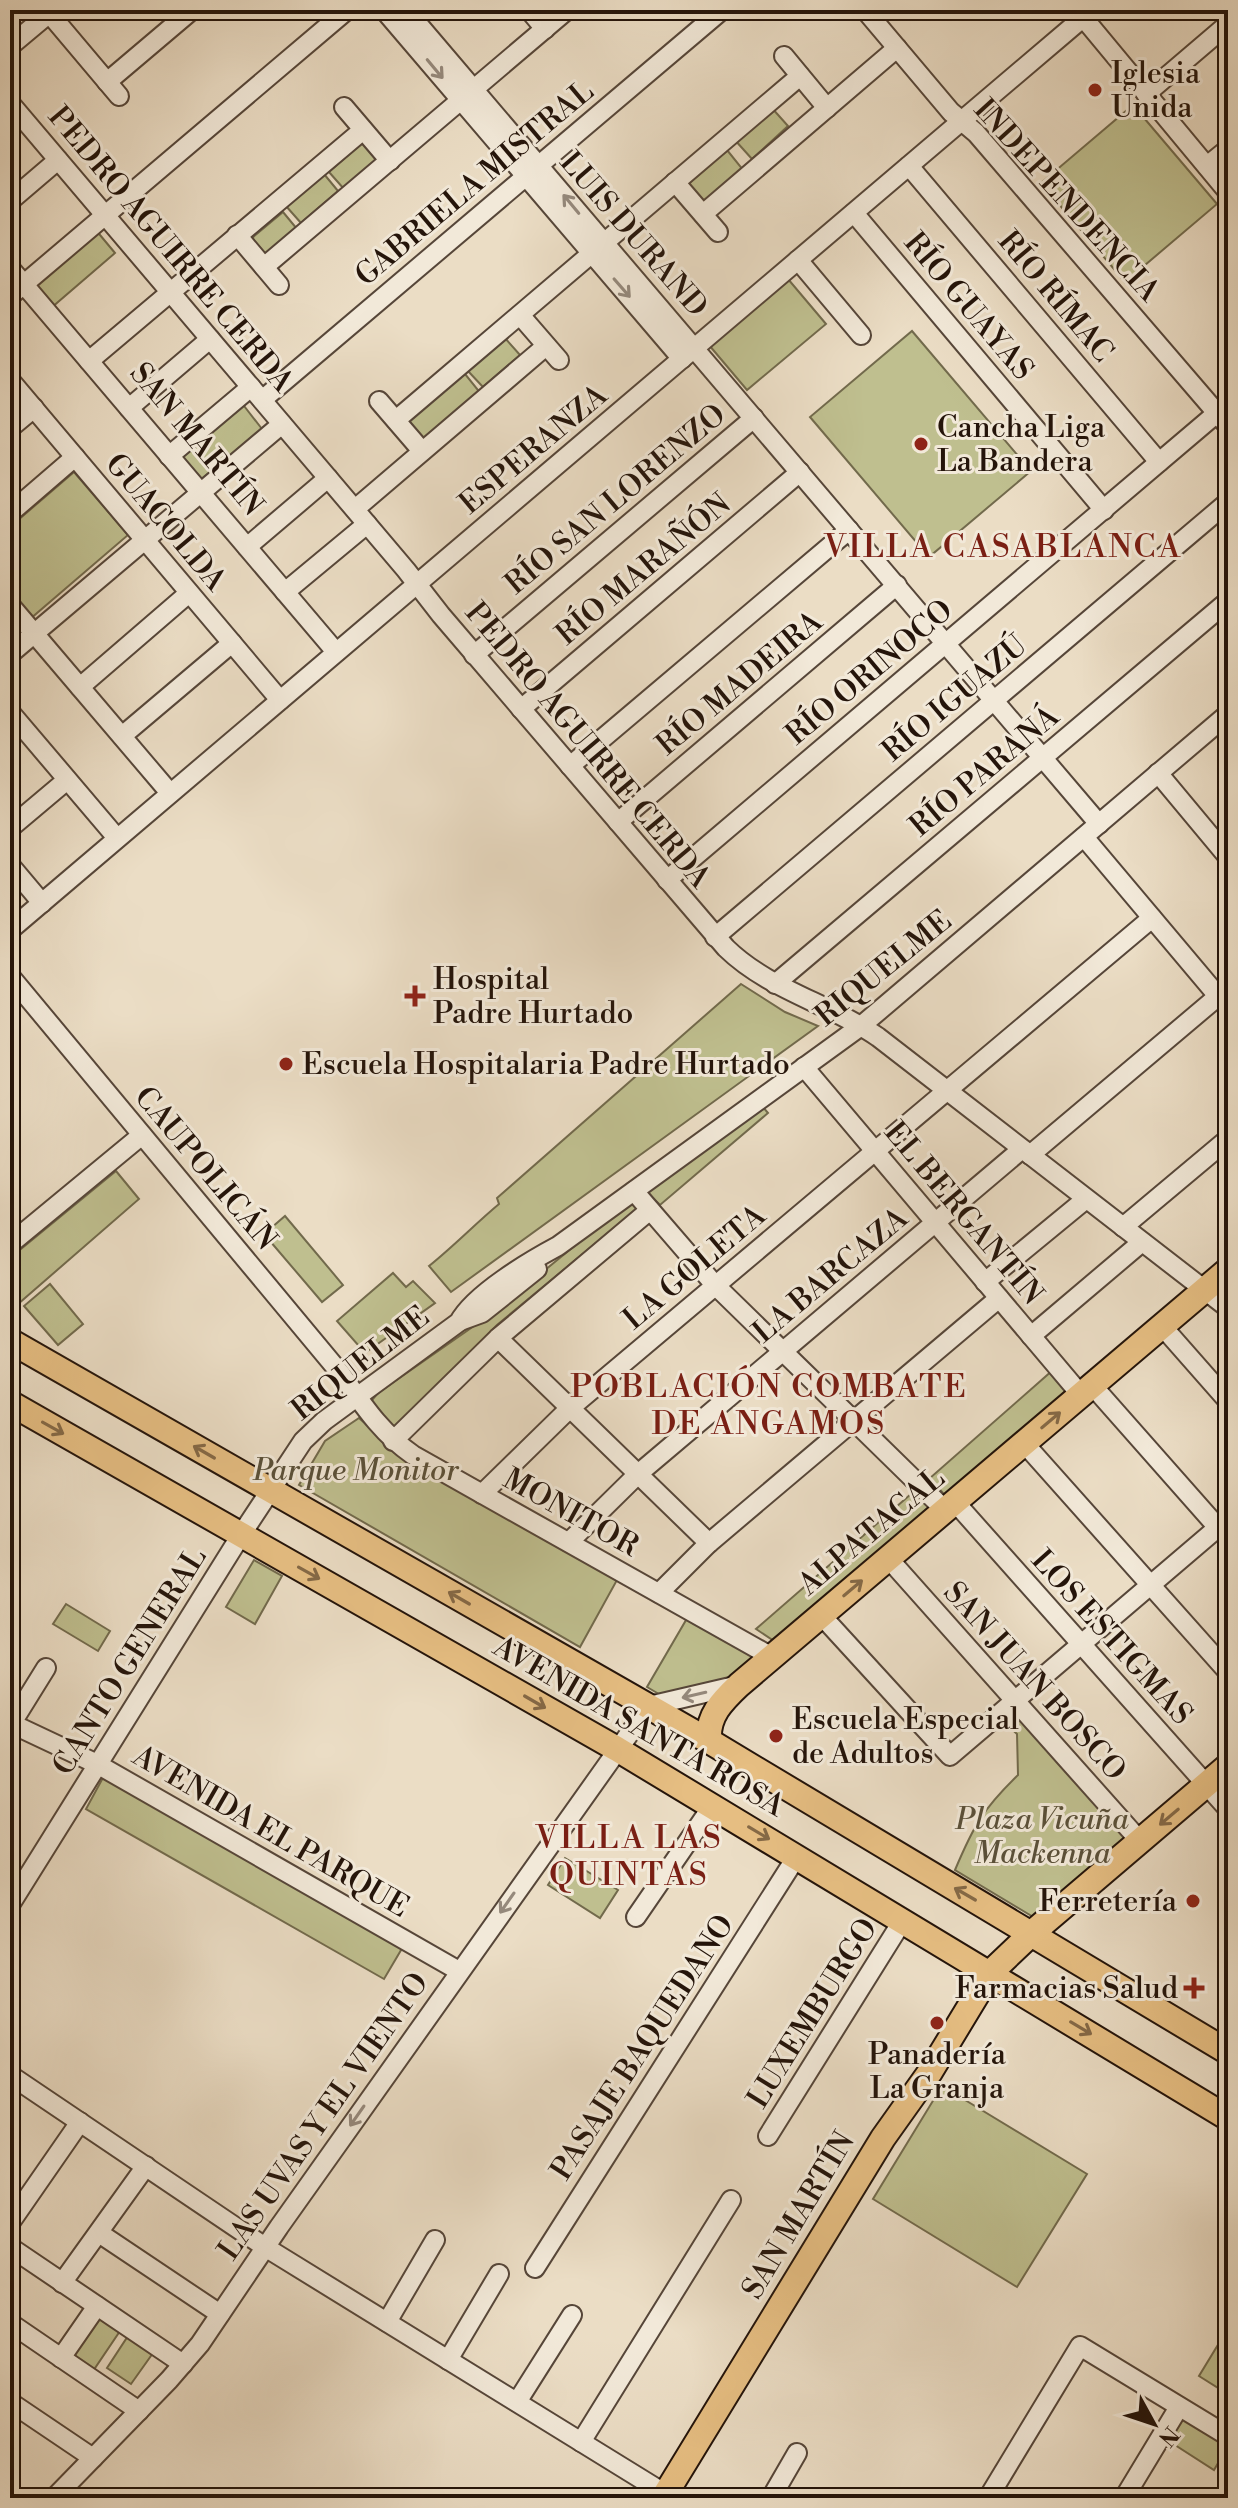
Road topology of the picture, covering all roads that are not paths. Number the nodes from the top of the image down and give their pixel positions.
1 (192, 10) edge
2 (347, 10) edge
3 (384, 10) edge
4 (406, 10) edge
5 (529, 10) edge
6 (567, 10) edge
7 (722, 10) edge
8 (865, 10) edge
9 (51, 12) edge
10 (1084, 13) edge
11 (1228, 24) edge
12 (545, 29) junction
13 (10, 46) edge
14 (897, 48) junction
15 (784, 56) dead end
16 (800, 76) junction
17 (1146, 94) junction
18 (467, 95) junction
19 (344, 107) dead end
20 (827, 108) junction
21 (12, 109) edge
22 (962, 121) junction
23 (363, 130) junction
24 (1228, 149) edge
25 (58, 160) junction
26 (390, 161) junction
27 (909, 166) junction
28 (1207, 166) junction
29 (532, 171) junction
30 (675, 182) junction
31 (1227, 187) edge
32 (10, 201) edge
33 (854, 213) junction
34 (703, 214) junction
35 (105, 215) junction
36 (718, 232) dead end
37 (237, 235) junction
38 (598, 248) junction
39 (798, 260) junction
40 (264, 267) junction
41 (10, 268) edge
42 (279, 285) dead end
43 (17, 290) edge
44 (170, 291) junction
45 (520, 315) junction
46 (861, 335) dead end
47 (210, 339) junction
48 (546, 346) junction
49 (688, 353) junction
50 (559, 360) dead end
51 (89, 361) junction
52 (10, 380) edge
53 (256, 393) junction
54 (379, 401) dead end
55 (34, 408) junction
56 (129, 408) junction
57 (754, 418) junction
58 (396, 420) junction
59 (1223, 420) edge
60 (282, 424) junction
61 (10, 428) edge
62 (422, 451) junction
63 (169, 456) junction
64 (75, 457) junction
65 (1159, 462) junction
66 (800, 472) junction
67 (328, 478) junction
68 (201, 493) junction
69 (1228, 502) edge
70 (1104, 510) junction
71 (10, 513) edge
72 (361, 516) junction
73 (849, 530) junction
74 (145, 540) junction
75 (247, 547) junction
76 (417, 583) junction
77 (897, 585) junction
78 (285, 592) junction
79 (189, 593) junction
80 (1228, 601) edge
81 (10, 605) edge
82 (34, 633) junction
83 (232, 643) junction
84 (946, 643) junction
85 (336, 652) junction
86 (10, 654) edge
87 (474, 655) junction
88 (80, 687) junction
89 (280, 700) junction
90 (994, 700) junction
91 (521, 709) junction
92 (10, 712) edge
93 (1228, 714) edge
94 (26, 730) junction
95 (122, 736) junction
96 (10, 744) edge
97 (1043, 758) junction
98 (570, 766) junction
99 (1158, 773) junction
100 (67, 780) junction
101 (170, 793) junction
102 (618, 822) junction
103 (1099, 824) junction
104 (10, 828) edge
105 (1084, 837) junction
106 (117, 838) junction
107 (1228, 857) edge
108 (10, 865) edge
109 (667, 880) junction
110 (42, 903) junction
111 (1152, 918) junction
112 (10, 930) edge
113 (715, 937) junction
114 (10, 976) edge
115 (775, 984) junction
116 (1225, 997) edge
117 (861, 1026) junction
118 (804, 1067) junction
119 (948, 1090) junction
120 (142, 1135) junction
121 (1228, 1139) edge
122 (875, 1151) junction
123 (1026, 1152) junction
124 (634, 1191) junction
125 (1086, 1199) junction
126 (650, 1210) junction
127 (935, 1223) junction
128 (1123, 1227) junction
129 (1142, 1242) junction
130 (10, 1244) edge
131 (1228, 1270) edge
132 (985, 1282) junction
133 (715, 1285) junction
134 (1204, 1290) junction
135 (999, 1298) junction
136 (1228, 1308) edge
137 (1162, 1326) junction
138 (1031, 1336) junction
139 (498, 1338) junction
140 (10, 1341) edge
141 (782, 1353) junction
142 (1087, 1390) junction
143 (357, 1397) junction
144 (1228, 1401) edge
145 (10, 1403) edge
146 (570, 1408) junction
147 (853, 1421) junction
148 (393, 1441) junction
149 (1024, 1443) junction
150 (638, 1474) junction
151 (272, 1490) junction
152 (482, 1494) junction
153 (950, 1506) junction
154 (1225, 1529) edge
155 (241, 1535) junction
156 (569, 1542) junction
157 (709, 1543) junction
158 (888, 1558) junction
159 (1151, 1585) junction
160 (659, 1593) junction
161 (821, 1615) junction
162 (1082, 1644) junction
163 (772, 1657) junction
164 (46, 1668) dead end
165 (1228, 1672) edge
166 (739, 1685) junction
167 (1015, 1701) junction
168 (649, 1706) junction
169 (11, 1724) edge
170 (709, 1741) junction
171 (617, 1749) junction
172 (97, 1764) junction
173 (1228, 1766) edge
174 (1206, 1785) junction
175 (713, 1805) junction
176 (1228, 1809) edge
177 (1140, 1841) junction
178 (797, 1856) junction
179 (10, 1905) edge
180 (636, 1917) dead end
181 (903, 1920) junction
182 (1032, 1933) junction
183 (459, 1971) junction
184 (990, 1973) junction
185 (1228, 2052) edge
186 (10, 2075) edge
187 (1228, 2118) edge
188 (80, 2122) junction
189 (768, 2136) dead end
190 (146, 2166) junction
191 (731, 2200) dead end
192 (10, 2223) edge
193 (99, 2233) junction
194 (435, 2240) dead end
195 (10, 2247) edge
196 (265, 2247) junction
197 (535, 2268) dead end
198 (499, 2274) dead end
199 (62, 2283) junction
200 (97, 2306) junction
201 (220, 2314) junction
202 (572, 2315) dead end
203 (387, 2322) junction
204 (10, 2323) edge
205 (61, 2358) junction
206 (448, 2360) junction
207 (183, 2364) junction
208 (10, 2402) edge
209 (517, 2402) junction
210 (1179, 2407) junction
211 (139, 2411) junction
212 (1228, 2436) edge
213 (581, 2442) junction
214 (797, 2453) dead end
215 (93, 2458) junction
216 (667, 2497) edge
217 (54, 2498) edge
218 (771, 2498) edge
219 (988, 2498) edge
220 (1124, 2498) edge

1 - 9 street
2 - 35 street
3 -> 18 street, LUIS DURAND
4 - 18 street, LUIS DURAND
5 - 12 street
6 - 12 street
7 - 29 street, GABRIELA MISTRAL
8 - 14 street, INDEPENDENCIA
9 - 13 street
10 - 17 street
10 - 22 street, ESPERANZA
11 - 17 street
12 - 18 street
14 - 20 street
14 - 22 street, INDEPENDENCIA
15 - 16 street
16 - 20 street
16 - 30 street
17 - 28 street
18 - 26 street
18 - 29 street, LUIS DURAND
19 - 23 street
20 - 34 street
21 - 25 street, PEDRO AGUIRRE CERDA
22 - 27 street, ESPERANZA
22 - 59 street, INDEPENDENCIA
23 - 26 street
23 - 37 street
24 - 28 street
25 - 32 street
25 - 35 street, PEDRO AGUIRRE CERDA
26 - 40 street
27 - 33 street, ESPERANZA
27 - 65 street, RÍO RÍMAC
28 - 31 street
29 - 38 street, LUIS DURAND
29 - 53 street, GABRIELA MISTRAL
30 - 34 street
30 - 38 street
33 - 39 street, ESPERANZA
33 - 70 street, RÍO GUAYAS
34 - 36 street
35 - 43 street
35 - 44 street, PEDRO AGUIRRE CERDA
37 - 40 street
37 - 44 street
38 - 45 street
38 - 49 street, LUIS DURAND
39 - 46 street
39 - 49 street, ESPERANZA
40 - 42 street
41 - 43 street, SAN MARTÍN
43 - 51 street, SAN MARTÍN
44 - 47 street, PEDRO AGUIRRE CERDA
44 - 51 street
45 - 48 street
45 - 58 street
47 - 53 street, PEDRO AGUIRRE CERDA
47 - 56 street
48 - 50 street
48 - 62 street
49 - 57 street, LUIS DURAND
49 - 76 street, ESPERANZA
51 - 56 street, SAN MARTÍN
52 - 55 street, GUACOLDA
53 - 60 street, PEDRO AGUIRRE CERDA
53 - 63 street, GABRIELA MISTRAL
54 - 58 street
55 - 61 street
55 - 64 street, GUACOLDA
56 - 63 street, SAN MARTÍN
57 - 66 street, LUIS DURAND
57 - 87 street, RÍO SAN LORENZO
58 - 62 street
59 - 65 street, RÍO ORINOCO
60 - 67 street, PEDRO AGUIRRE CERDA
60 - 68 street
62 - 72 street
63 - 68 street, SAN MARTÍN
64 - 71 street
64 - 74 street, GUACOLDA
65 - 70 street, RÍO ORINOCO
66 - 73 street, LUIS DURAND
66 - 91 street, RÍO MARAÑÓN
67 - 72 street, PEDRO AGUIRRE CERDA
67 - 75 street
68 - 74 street
68 - 75 street, SAN MARTÍN
69 - 90 street, RÍO IGUAZÚ
70 - 84 street, RÍO ORINOCO
72 - 76 street, PEDRO AGUIRRE CERDA
72 - 78 street
73 - 77 street, LUIS DURAND
73 - 98 street
74 - 79 street, GUACOLDA
74 - 82 street
75 - 78 street, SAN MARTÍN
76 - 85 street, ESPERANZA
76 - 87 street, PEDRO AGUIRRE CERDA
77 - 84 street, LUIS DURAND
77 - 102 street, RÍO MADEIRA
78 - 85 street, SAN MARTÍN
79 - 83 street, GUACOLDA
79 - 88 street
80 - 97 street, RÍO PARANÁ
81 - 82 street
82 - 86 street
82 - 88 street
83 - 89 street, GUACOLDA
83 - 95 street
84 - 90 street, LUIS DURAND
84 - 109 street, RÍO ORINOCO
85 - 89 street, ESPERANZA
87 - 91 street, PEDRO AGUIRRE CERDA
88 - 95 street
89 - 101 street, ESPERANZA
90 - 97 street, LUIS DURAND
90 - 113 street, RÍO IGUAZÚ
91 - 98 street, PEDRO AGUIRRE CERDA
92 - 94 street
93 - 99 street, RIQUELME
94 - 96 street
94 - 100 street
95 - 101 street
97 - 103 street, LUIS DURAND
97 - 115 street, RÍO PARANÁ
98 - 102 street, PEDRO AGUIRRE CERDA
99 - 103 street, RIQUELME
99 - 107 street
100 - 104 street
100 - 106 street
101 - 106 street, ESPERANZA
102 - 109 street, PEDRO AGUIRRE CERDA
103 - 105 street, RIQUELME
105 - 111 street
105 - 117 street, RIQUELME
106 - 110 street, ESPERANZA
108 - 110 street
109 - 113 street, PEDRO AGUIRRE CERDA
110 - 112 street, ESPERANZA
111 - 116 street
111 - 119 street, LA GOLETA
113 - 115 street, PEDRO AGUIRRE CERDA
114 - 120 street, CAUPOLICÁN
115 - 117 street, PEDRO AGUIRRE CERDA
116 - 123 street, LA BARCAZA
117 - 118 street, RIQUELME
117 - 119 street, PEDRO AGUIRRE CERDA
118 - 122 street, EL BERGANTÍN
118 - 124 street, RIQUELME
119 - 122 street, LA GOLETA
119 - 123 street, PEDRO AGUIRRE CERDA
120 - 130 street
120 - 143 street, CAUPOLICÁN
121 - 128 street
122 - 127 street, EL BERGANTÍN
122 - 133 street, LA GOLETA
123 - 125 street, PEDRO AGUIRRE CERDA
123 - 127 street, LA BARCAZA
124 - 126 street, LOS ESTIGMAS
124 - 143 street, RIQUELME
125 - 128 street, PEDRO AGUIRRE CERDA
125 - 132 street
126 - 133 street, LOS ESTIGMAS
126 - 139 street
127 - 132 street, EL BERGANTÍN
127 - 141 street, LA BARCAZA
128 - 129 street, PEDRO AGUIRRE CERDA
129 - 134 street, PEDRO AGUIRRE CERDA
129 - 138 street
131 - 134 main road, ALPATACAL
132 - 135 street, EL BERGANTÍN
133 - 141 street, LOS ESTIGMAS
133 - 146 street, LA GOLETA
134 - 136 street, PEDRO AGUIRRE CERDA
134 - 137 main road, ALPATACAL
135 - 138 street, EL BERGANTÍN
135 - 147 street
137 - 142 main road, ALPATACAL
137 - 144 street
138 - 142 street, EL BERGANTÍN
139 - 146 street
139 - 148 street
151 -> 140 main road, AVENIDA SANTA ROSA
141 - 147 street, LOS ESTIGMAS
141 - 150 street, LA BARCAZA
149 -> 142 main road, ALPATACAL
142 - 154 street, EL BERGANTÍN
143 - 148 street, MONITOR
143 - 151 street, RIQUELME
145 -> 155 main road, AVENIDA SANTA ROSA
146 - 150 street
146 - 152 street, LA GOLETA
147 - 153 street, LOS ESTIGMAS
147 - 157 street
148 - 152 street, MONITOR
149 - 153 main road, ALPATACAL
149 - 159 street
150 - 156 street, LA BARCAZA
150 - 157 street
151 - 155 street, CANTO GENERAL
168 -> 151 main road, AVENIDA SANTA ROSA
152 - 156 street, MONITOR
153 - 158 main road, ALPATACAL
153 - 162 street, LOS ESTIGMAS
154 - 159 street
155 -> 171 main road, AVENIDA SANTA ROSA
155 - 172 street, CANTO GENERAL
156 - 160 street, MONITOR
157 - 160 street
161 -> 158 main road, ALPATACAL
158 - 167 street, SAN JUAN BOSCO
159 - 162 street
159 - 165 street
160 - 163 street, MONITOR
161 - 163 main road, ALPATACAL
161 - 167 street
162 - 167 street
162 - 174 street, LOS ESTIGMAS
163 - 166 main road, ALPATACAL
164 - 169 street
166 -> 168 street, ALPATACAL
166 - 170 main road
167 - 177 street, SAN JUAN BOSCO
168 - 170 main road, AVENIDA SANTA ROSA
168 - 171 street
169 - 172 street, AVENIDA EL PARQUE
182 -> 170 main road, AVENIDA SANTA ROSA
171 - 175 main road, AVENIDA SANTA ROSA
171 -> 183 street, LAS UVAS Y EL VIENTO
172 - 179 street, CANTO GENERAL
172 - 183 street, AVENIDA EL PARQUE
173 - 174 main road, SAN MARTÍN
174 - 176 street, LOS ESTIGMAS
174 -> 177 main road, SAN MARTÍN
175 -> 178 main road, AVENIDA SANTA ROSA
175 - 180 street
177 - 182 main road, SAN MARTÍN
178 - 181 main road, AVENIDA SANTA ROSA
178 - 197 street, PASAJE BAQUEDANO
181 - 184 main road, AVENIDA SANTA ROSA
181 - 189 street, LUXEMBURGO
182 - 184 main road, SAN MARTÍN
182 - 185 main road, AVENIDA SANTA ROSA
183 -> 196 street, LAS UVAS Y EL VIENTO
184 -> 187 main road, AVENIDA SANTA ROSA
184 - 216 main road, SAN MARTÍN
186 - 188 street
188 - 190 street
188 - 192 street
190 - 193 street
190 - 196 street
191 - 213 street
193 - 199 street
193 - 201 street
194 - 203 street
195 - 199 street
196 - 201 street, LAS UVAS Y EL VIENTO
196 - 203 street
198 - 206 street
199 - 200 street
200 - 205 street
200 - 207 street
201 - 207 street, LAS UVAS Y EL VIENTO
202 - 209 street
203 - 206 street
204 - 205 street
205 - 211 street
206 - 209 street
207 - 211 street, LAS UVAS Y EL VIENTO
208 - 215 street
209 - 213 street
210 - 212 street
210 - 219 street
210 - 220 street
211 - 215 street, LAS UVAS Y EL VIENTO
213 - 216 street
214 - 218 street
215 - 217 street, LAS UVAS Y EL VIENTO

